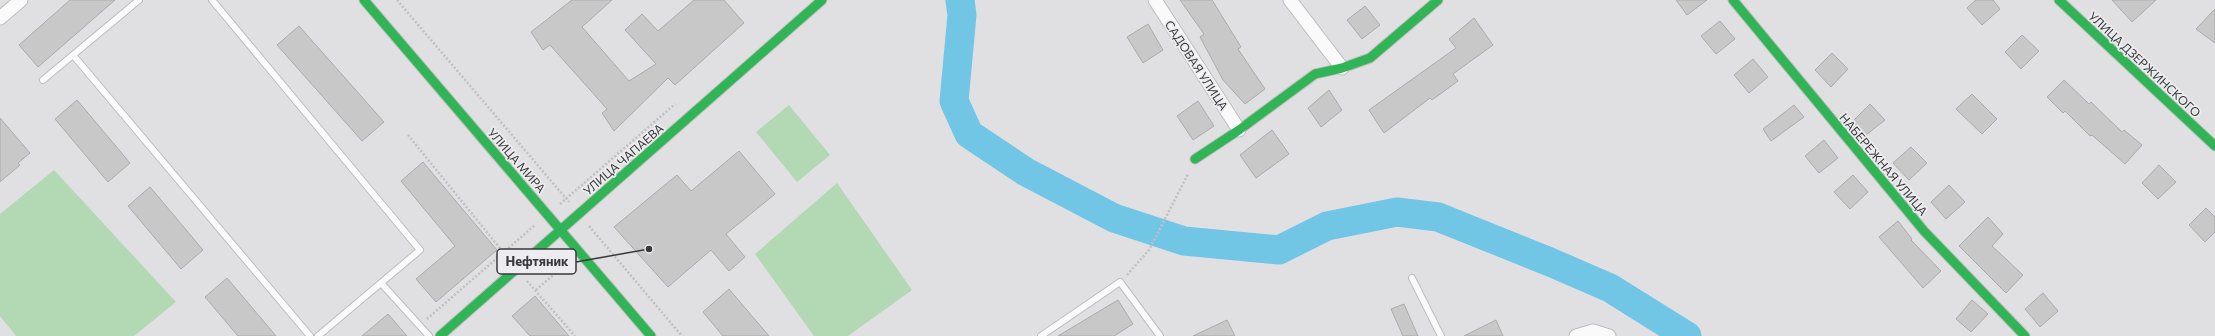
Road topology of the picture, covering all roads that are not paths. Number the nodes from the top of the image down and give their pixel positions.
1 (21, 0) edge
2 (139, 0) edge
3 (212, 0) edge
4 (364, 0) edge
5 (822, 0) edge
6 (1155, 0) edge
7 (1290, 0) edge
8 (1438, 0) edge
9 (1733, 0) edge
10 (2059, 0) edge
11 (0, 18) edge
12 (73, 55) junction
13 (1342, 68) junction
14 (43, 80) dead end
15 (1239, 130) junction
16 (2215, 146) edge
17 (1195, 159) road end
18 (562, 230) junction
19 (1412, 278) dead end
20 (381, 283) junction
21 (310, 336) edge
22 (318, 336) edge
23 (429, 336) edge
24 (440, 336) edge
25 (651, 336) edge
26 (1040, 336) edge
27 (1160, 336) edge
28 (1441, 336) edge
29 (1576, 336) edge
30 (1609, 336) edge
31 (2025, 336) edge

1 - 11 street
2 - 12 lane
3 - 20 lane
4 - 18 street, УЛИЦА МИРА
5 - 18 street, УЛИЦА ЧАПАЕВА
6 - 15 street, САДОВАЯ УЛИЦА
7 - 13 street
8 - 13 street
9 - 31 street, НАБЕРЕЖНАЯ УЛИЦА
10 - 16 street, УЛИЦА ДЗЕРЖИНСКОГО
12 - 14 lane
12 - 21 lane
13 - 15 street
15 - 17 street
18 - 24 street, УЛИЦА ЧАПАЕВА
18 - 25 street, УЛИЦА МИРА
19 - 28 lane
20 - 22 lane
20 - 23 lane
26 - 27 lane
29 - 30 street

